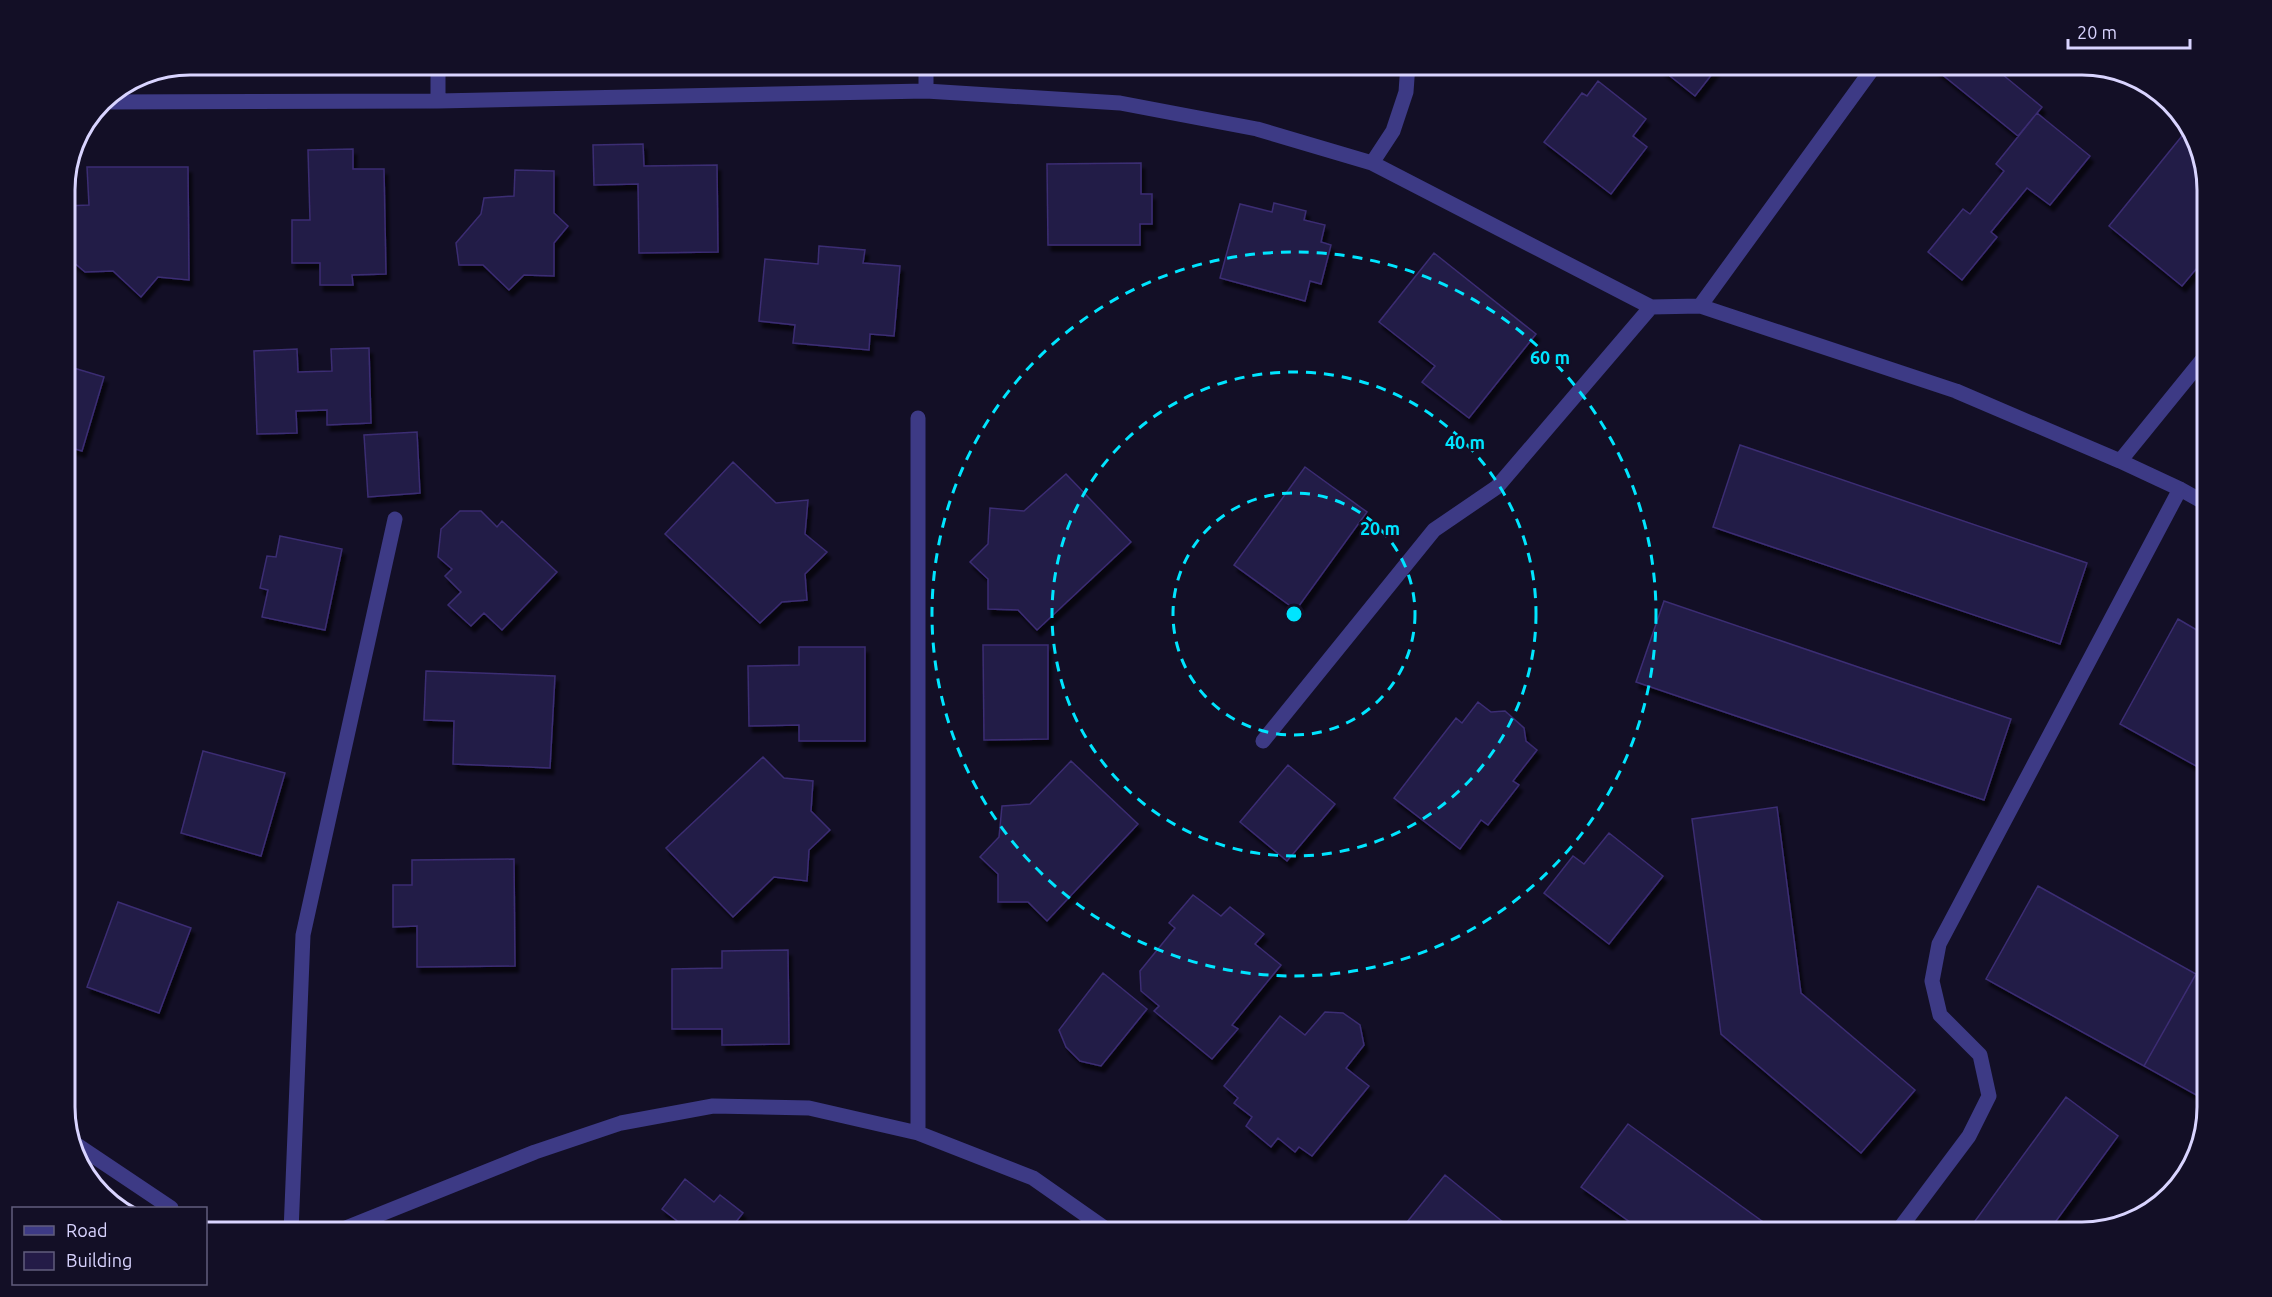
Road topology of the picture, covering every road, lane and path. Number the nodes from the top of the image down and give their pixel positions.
1 (438, 75) edge
2 (926, 75) edge
3 (1407, 75) edge
4 (1868, 75) edge
5 (926, 91) junction
6 (438, 101) junction
7 (115, 102) edge
8 (1372, 163) junction
9 (1700, 306) junction
10 (1652, 307) junction
11 (2197, 366) edge
12 (918, 418) dead end
13 (2120, 461) junction
14 (2180, 489) junction
15 (2197, 498) edge
16 (395, 519) dead end
17 (1263, 741) dead end
18 (918, 1133) junction
19 (83, 1149) edge
20 (168, 1207) edge
21 (291, 1222) edge
22 (363, 1222) edge
23 (1095, 1222) edge
24 (1905, 1222) edge

1 - 6 street
2 - 5 street
3 - 8 street
4 - 9 street
5 - 6 street
5 - 8 street
6 - 7 street
8 - 10 street
9 - 10 street
9 - 13 street
10 - 17 street
11 - 13 street
12 - 18 street
13 - 14 street
14 - 15 street
14 - 24 street
16 - 21 street
18 - 22 street
18 - 23 street
19 - 20 street

